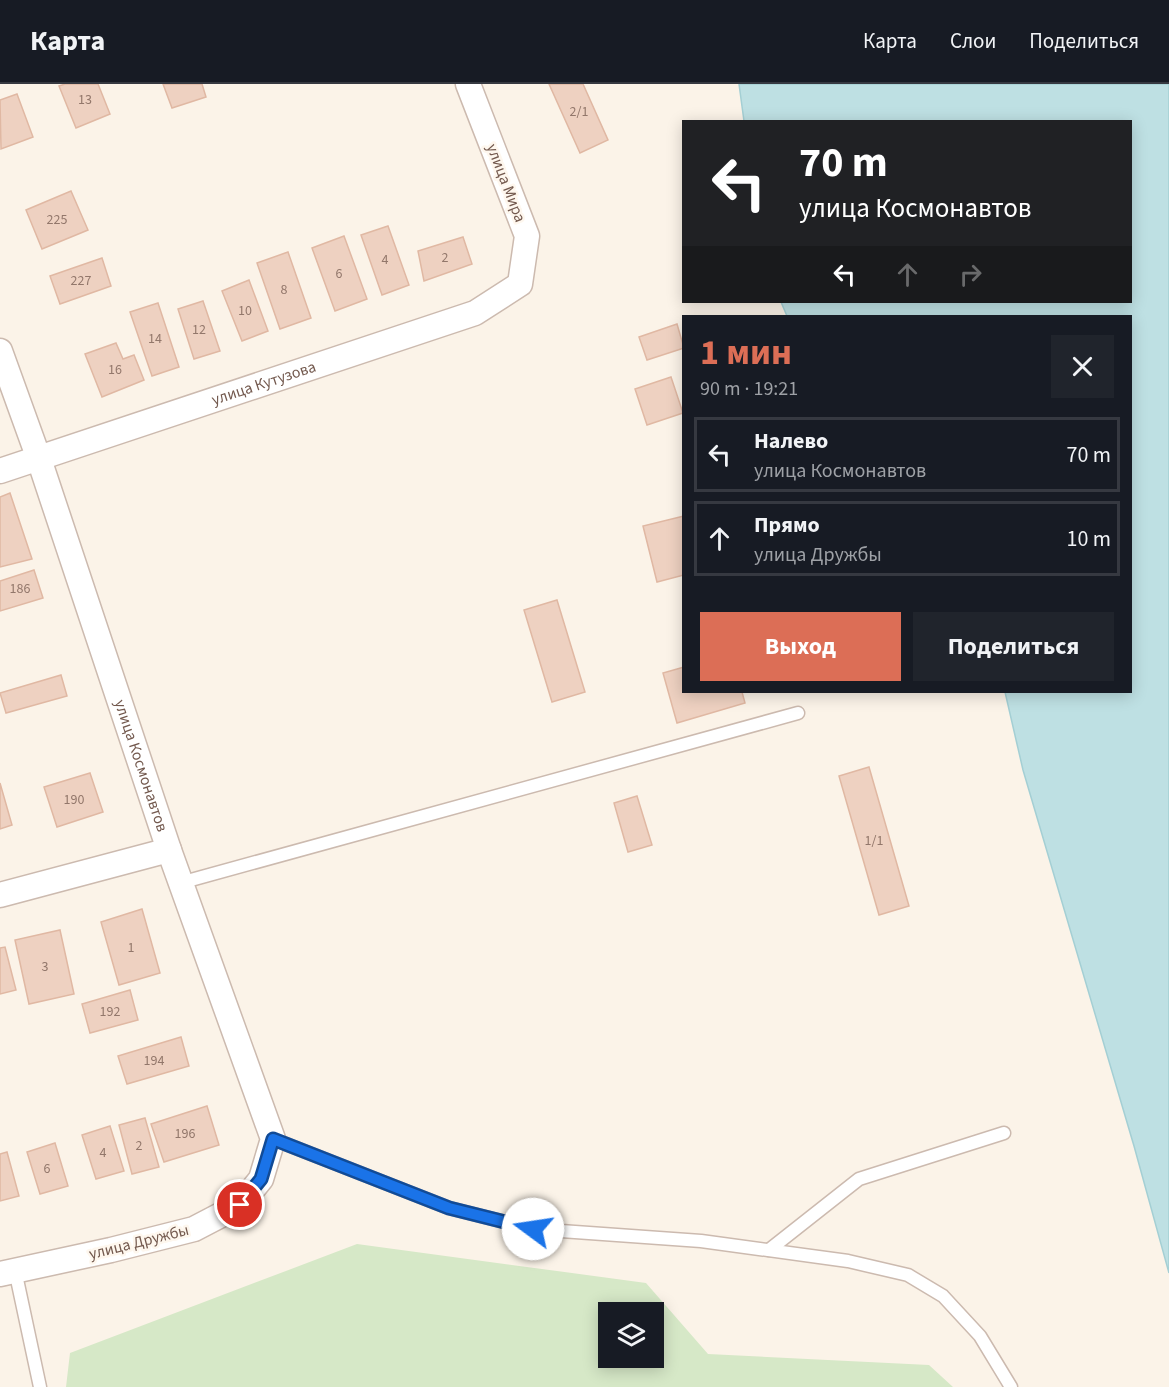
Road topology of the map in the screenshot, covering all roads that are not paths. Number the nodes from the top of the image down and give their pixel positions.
1 (468, 84) edge
2 (520, 284) joint
3 (0, 351) edge
4 (39, 459) junction
5 (0, 471) edge
6 (798, 713) dead end
7 (169, 850) junction
8 (180, 884) junction
9 (0, 895) edge
10 (1004, 1133) dead end
11 (273, 1139) junction
12 (768, 1250) junction
13 (8, 1272) edge
14 (40, 1387) edge
15 (1011, 1387) edge

1 - 2 street, улица Мира
2 - 4 street, улица Кутузова
3 - 4 street, улица Космонавтов
4 - 5 street, улица Кутузова
4 - 7 street, улица Космонавтов
6 - 8 lane
7 - 8 street, улица Космонавтов
7 - 9 street
8 - 11 street, улица Космонавтов
10 - 12 lane
11 - 12 lane
11 - 13 street, улица Дружбы
12 - 15 lane
13 - 14 lane

